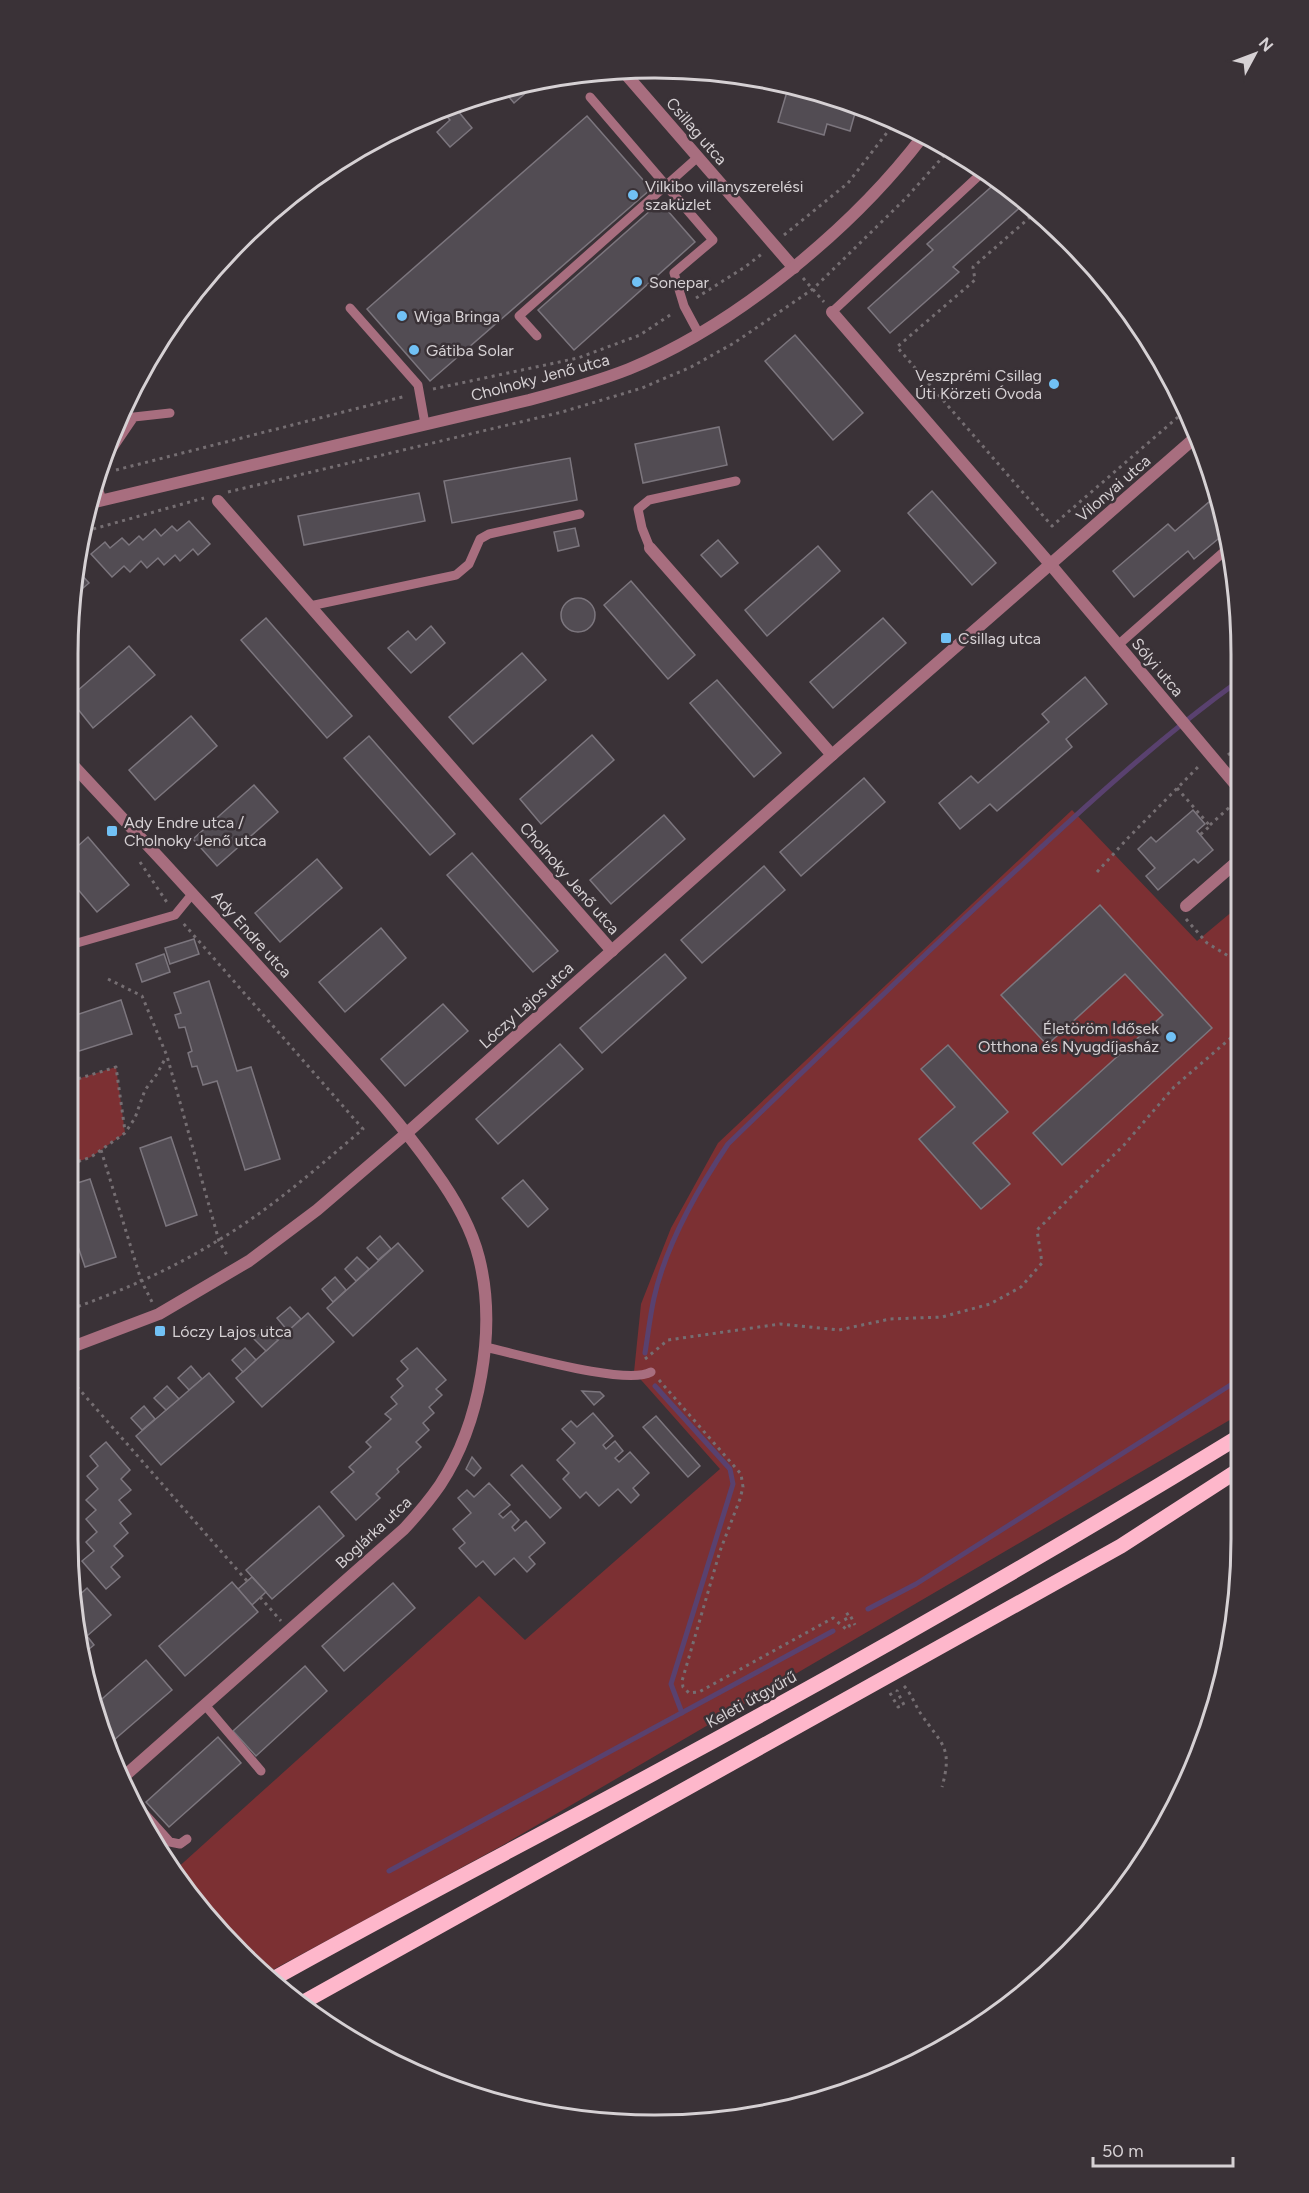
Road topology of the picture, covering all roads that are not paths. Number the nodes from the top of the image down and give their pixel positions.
1 (630, 79) edge
2 (590, 97) dead end
3 (918, 142) edge
4 (698, 157) junction
5 (978, 177) edge
6 (666, 185) junction
7 (794, 268) junction
8 (350, 308) dead end
9 (832, 312) joint
10 (699, 334) junction
11 (537, 336) dead end
12 (170, 413) dead end
13 (425, 424) junction
14 (121, 435) edge
15 (1190, 442) edge
16 (736, 482) dead end
17 (99, 500) edge
18 (218, 501) dead end
19 (580, 514) dead end
20 (650, 548) joint
21 (1222, 554) edge
22 (1050, 564) junction
23 (310, 606) junction
24 (1118, 645) junction
25 (832, 755) junction
26 (78, 771) edge
27 (1231, 778) edge
28 (1231, 868) edge
29 (193, 893) junction
30 (1185, 912) road end
31 (78, 943) edge
32 (612, 951) junction
33 (408, 1132) junction
34 (78, 1345) edge
35 (485, 1347) junction
36 (651, 1372) road end
37 (1231, 1442) edge
38 (1231, 1476) edge
39 (205, 1705) junction
40 (261, 1771) dead end
41 (128, 1773) edge
42 (152, 1822) edge
43 (187, 1839) dead end
44 (279, 1976) edge
45 (308, 1999) edge

1 - 4 street, Csillag utca
2 - 6 lane
3 - 7 street, Cholnoky Jenő utca
4 - 6 lane
4 - 7 street, Csillag utca
5 - 9 lane
6 - 10 lane
6 - 11 lane
7 - 10 street, Cholnoky Jenő utca
8 - 13 lane
9 - 22 street
10 - 13 street, Cholnoky Jenő utca
12 - 14 lane
13 - 17 street, Cholnoky Jenő utca
15 - 22 street, Vilonyai utca
16 - 20 lane
18 - 23 street, Cholnoky Jenő utca
19 - 23 lane
20 - 25 street
21 - 24 lane
22 - 24 street, Sólyi utca
22 - 25 street, Lóczy Lajos utca
23 - 32 street, Cholnoky Jenő utca
24 - 27 street, Sólyi utca
25 - 32 street, Lóczy Lajos utca
26 - 29 street, Ady Endre utca
28 - 30 street
29 - 31 lane
29 - 33 street, Ady Endre utca
32 - 33 street, Lóczy Lajos utca
33 - 34 street, Lóczy Lajos utca
33 - 35 street, Boglárka utca
35 - 36 lane
35 - 39 street, Boglárka utca
37 - 44 main road, Keleti útgyűrű
38 - 45 main road
39 - 40 lane
39 - 41 street, Boglárka utca
42 - 43 lane

